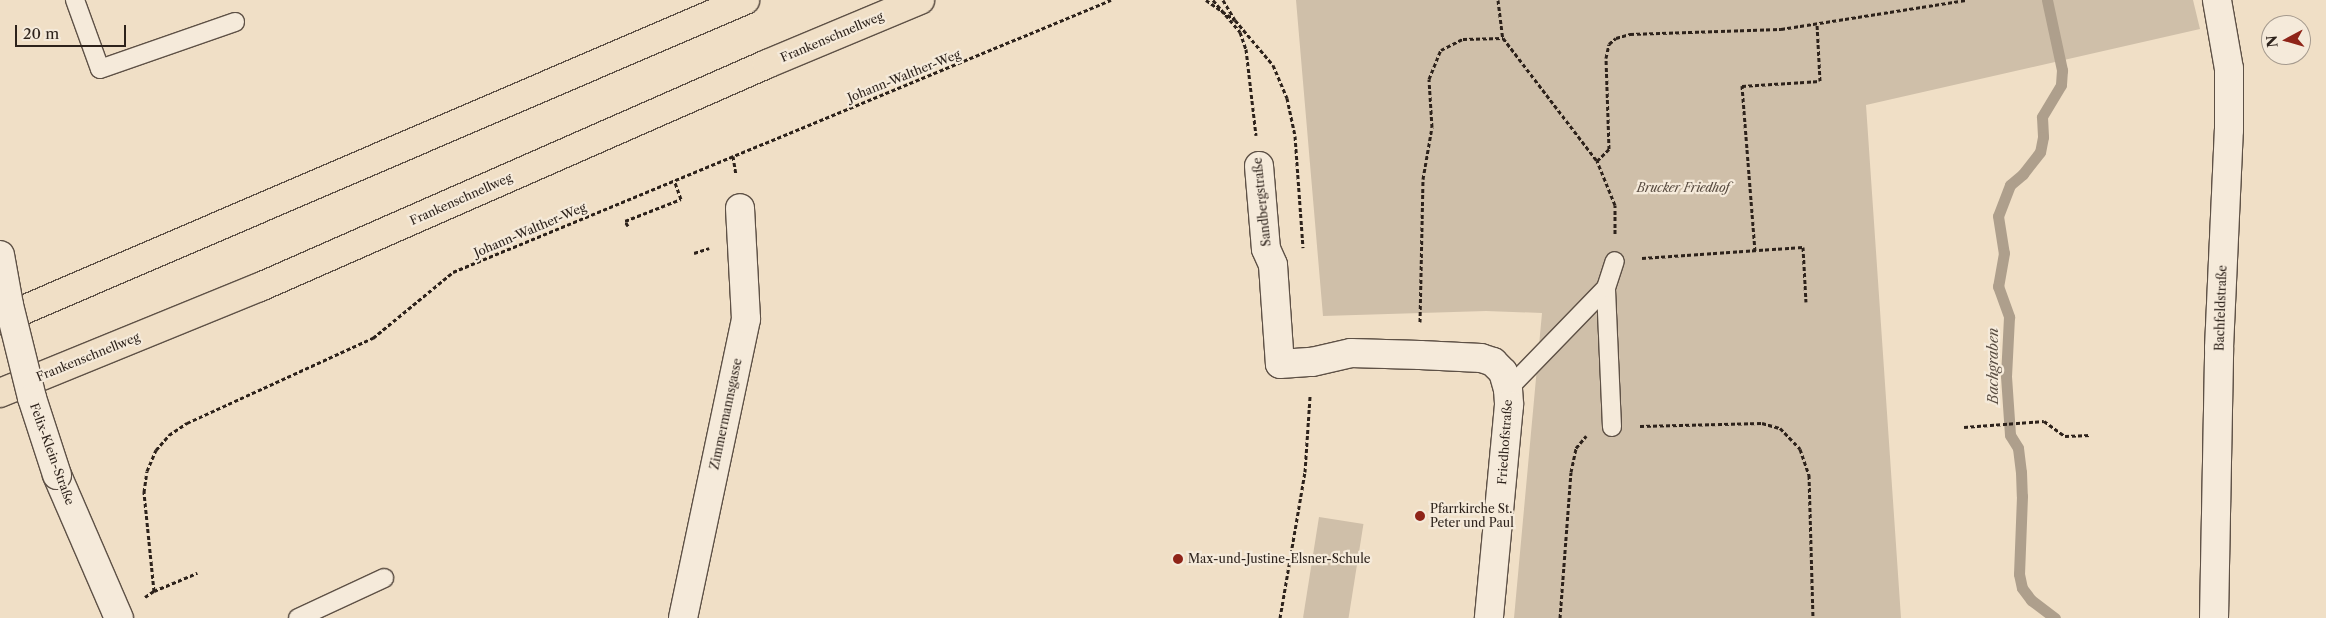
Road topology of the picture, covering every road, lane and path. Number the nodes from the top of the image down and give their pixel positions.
1 (75, 0) edge
2 (745, 0) edge
3 (920, 0) edge
4 (1111, 0) edge
5 (1206, 0) edge
6 (1213, 0) edge
7 (1223, 0) edge
8 (1498, 0) edge
9 (1966, 0) edge
10 (2217, 0) edge
11 (1235, 20) junction
12 (235, 22) dead end
13 (1817, 24) junction
14 (1503, 38) junction
15 (1597, 161) junction
16 (1259, 166) joint
17 (674, 180) junction
18 (740, 208) dead end
19 (1301, 215) dead end
20 (628, 226) dead end
21 (1755, 251) junction
22 (0, 255) edge
23 (1615, 260) junction
24 (1606, 288) junction
25 (1806, 302) dead end
26 (0, 320) edge
27 (1420, 355) junction
28 (1312, 362) junction
29 (1508, 389) junction
30 (0, 393) edge
31 (1612, 427) junction
32 (1964, 427) dead end
33 (2091, 435) dead end
34 (197, 573) dead end
35 (384, 578) dead end
36 (154, 591) junction
37 (118, 616) edge
38 (298, 618) edge
39 (683, 618) edge
40 (1280, 618) edge
41 (1489, 618) edge
42 (1560, 618) edge
43 (1813, 618) edge
44 (2214, 618) edge

1 - 12 lane
2 - 26 highway
3 - 30 highway, Frankenschnellweg
4 - 17 path, Johann-Walther-Weg
5 - 11 path, bridge
6 - 16 path, Sandbergstraße
7 - 11 path
8 - 14 path
9 - 13 path
10 - 44 street, Bachfeldstraße
11 - 19 path
13 - 15 path
13 - 21 path
14 - 15 path
14 - 27 path
15 - 23 path
16 - 28 street, Sandbergstraße
17 - 20 path
17 - 36 path, Johann-Walther-Weg
18 - 39 street, Zimmermannsgasse
21 - 23 path
21 - 25 path
22 - 37 street, Felix-Klein-Straße, bridge
23 - 24 lane
24 - 29 lane
24 - 31 lane
27 - 28 street, Friedhofstraße
27 - 29 street, Friedhofstraße
28 - 40 path
29 - 41 street, Friedhofstraße
31 - 42 path
31 - 43 path
32 - 33 path
34 - 36 path
35 - 38 lane
36 - 37 path

